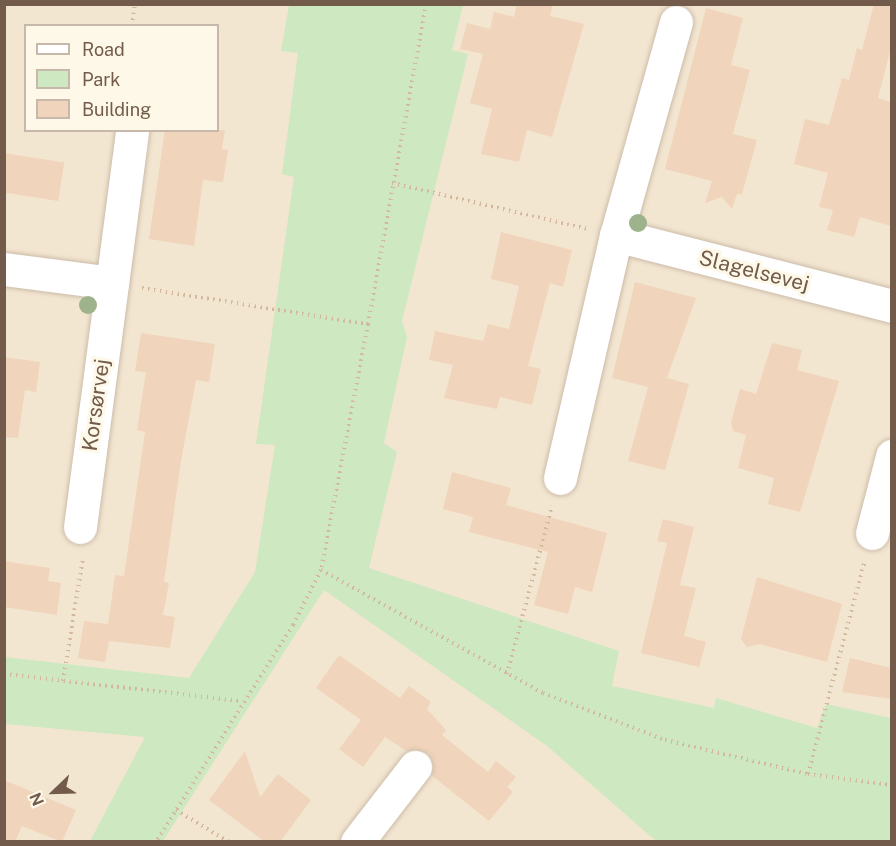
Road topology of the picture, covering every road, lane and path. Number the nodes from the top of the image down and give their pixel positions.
1 (135, 4) edge
2 (426, 4) edge
3 (676, 22) dead end
4 (132, 24) edge
5 (132, 132) edge
6 (393, 183) junction
7 (616, 236) junction
8 (4, 269) edge
9 (112, 283) junction
10 (891, 306) edge
11 (368, 324) junction
12 (891, 456) edge
13 (560, 478) joint
14 (80, 527) joint
15 (872, 533) joint
16 (321, 570) junction
17 (4, 674) edge
18 (507, 674) junction
19 (63, 681) junction
20 (241, 701) junction
21 (414, 767) dead end
22 (808, 774) junction
23 (891, 785) edge
24 (176, 810) junction
25 (156, 842) edge
26 (229, 842) edge
27 (357, 842) edge

1 - 4 path
2 - 6 path
3 - 7 street
5 - 9 street, Korsørvej
6 - 7 path
6 - 11 path
7 - 10 street, Slagelsevej
7 - 13 street
8 - 9 street
9 - 11 path
9 - 14 street, Korsørvej
11 - 16 path
12 - 15 street
13 - 18 path
14 - 19 path
15 - 22 path
16 - 18 path
16 - 20 path
17 - 19 path
18 - 22 path
19 - 20 path
20 - 24 path
21 - 27 street
22 - 23 path
24 - 25 path
24 - 26 path

